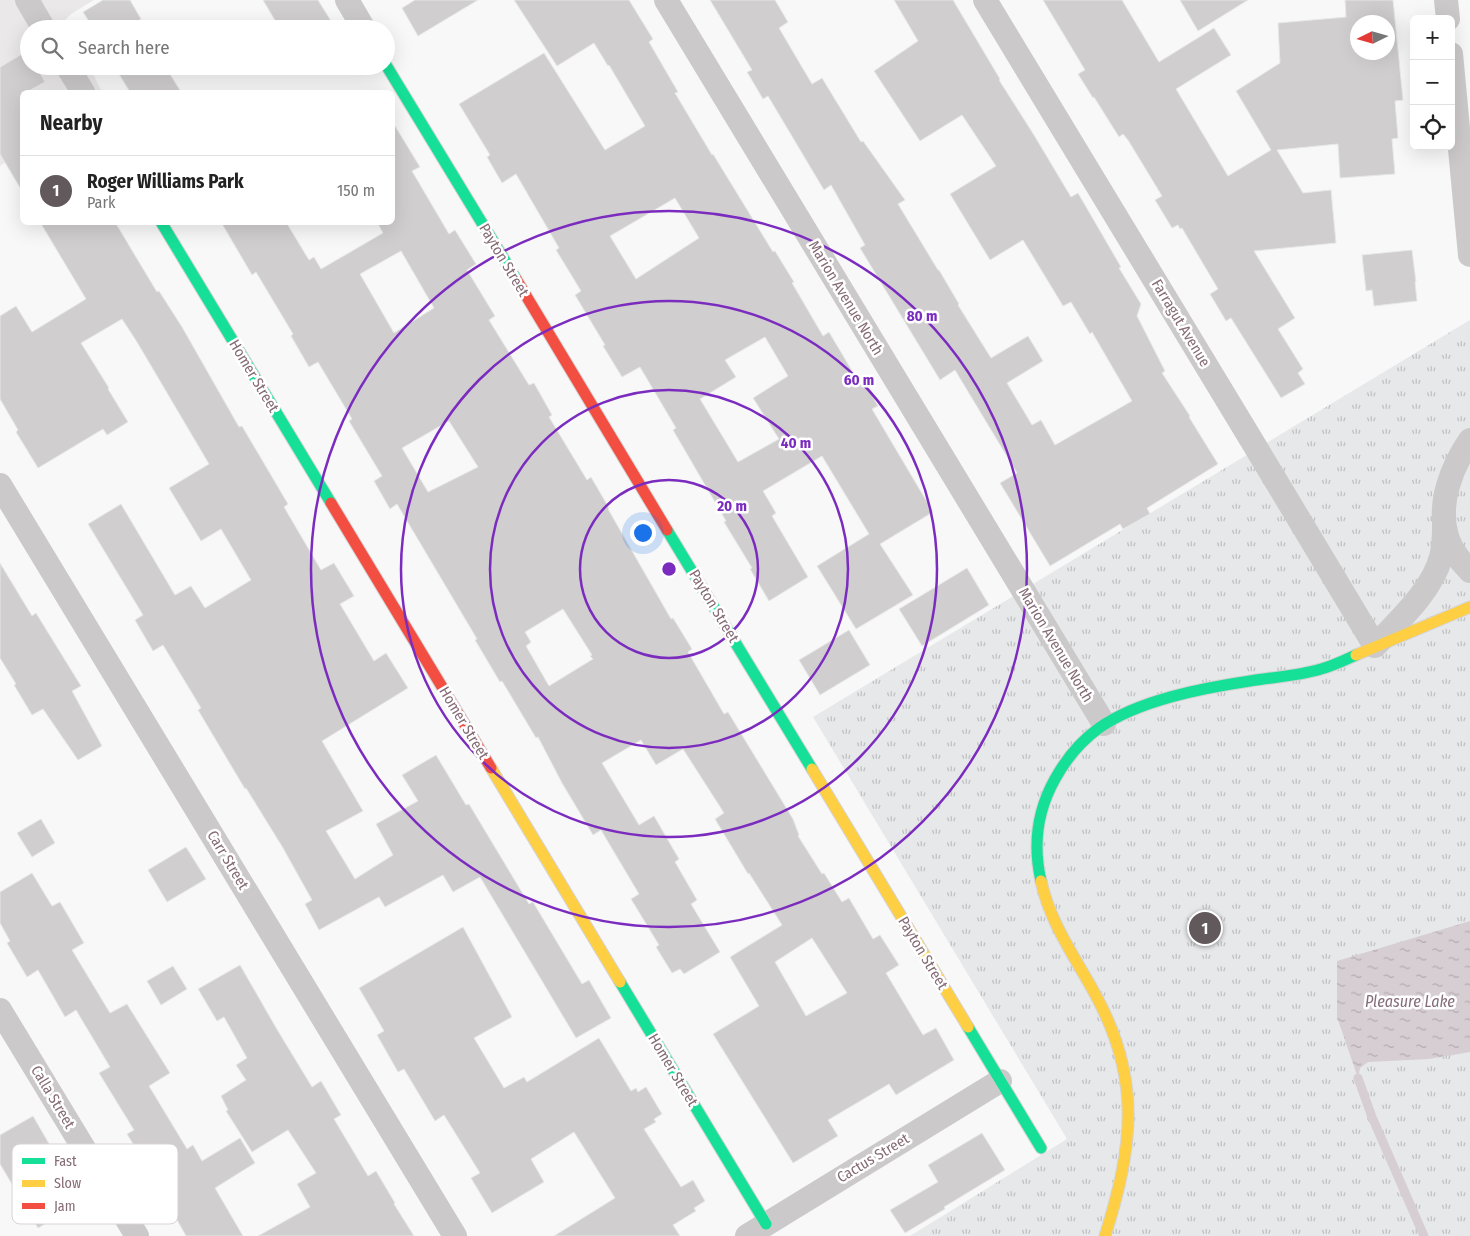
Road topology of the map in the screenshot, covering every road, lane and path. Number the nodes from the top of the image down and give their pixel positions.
1 (27, 0) edge
2 (347, 0) edge
3 (666, 0) edge
4 (984, 0) edge
5 (1446, 0) edge
6 (1448, 15) edge
7 (39, 20) edge
8 (359, 20) edge
9 (1452, 60) edge
10 (73, 75) edge
11 (392, 75) edge
12 (82, 90) edge
13 (163, 225) edge
14 (1470, 255) edge
15 (1470, 440) edge
16 (0, 485) edge
17 (1444, 514) junction
18 (1470, 571) edge
19 (1470, 607) edge
20 (1375, 646) junction
21 (1104, 724) junction
22 (0, 1010) edge
23 (1000, 1081) junction
24 (81, 1144) edge
25 (1041, 1148) dead end
26 (130, 1224) edge
27 (756, 1230) edge
28 (137, 1236) edge
29 (455, 1236) edge
30 (1105, 1236) edge

1 - 7 street
2 - 8 street
3 - 21 street, Marion Avenue North
4 - 20 street, Farragut Avenue
5 - 6 street
9 - 14 street
10 - 12 street
11 - 23 street, Payton Street
13 - 27 street, Homer Street
15 - 17 street
16 - 29 street, Carr Street
17 - 18 street
17 - 20 street
19 - 20 street
20 - 21 street
21 - 30 street
22 - 24 street, Calla Street
23 - 25 street, Payton Street
23 - 27 street, Cactus Street
26 - 28 street, Calla Street

